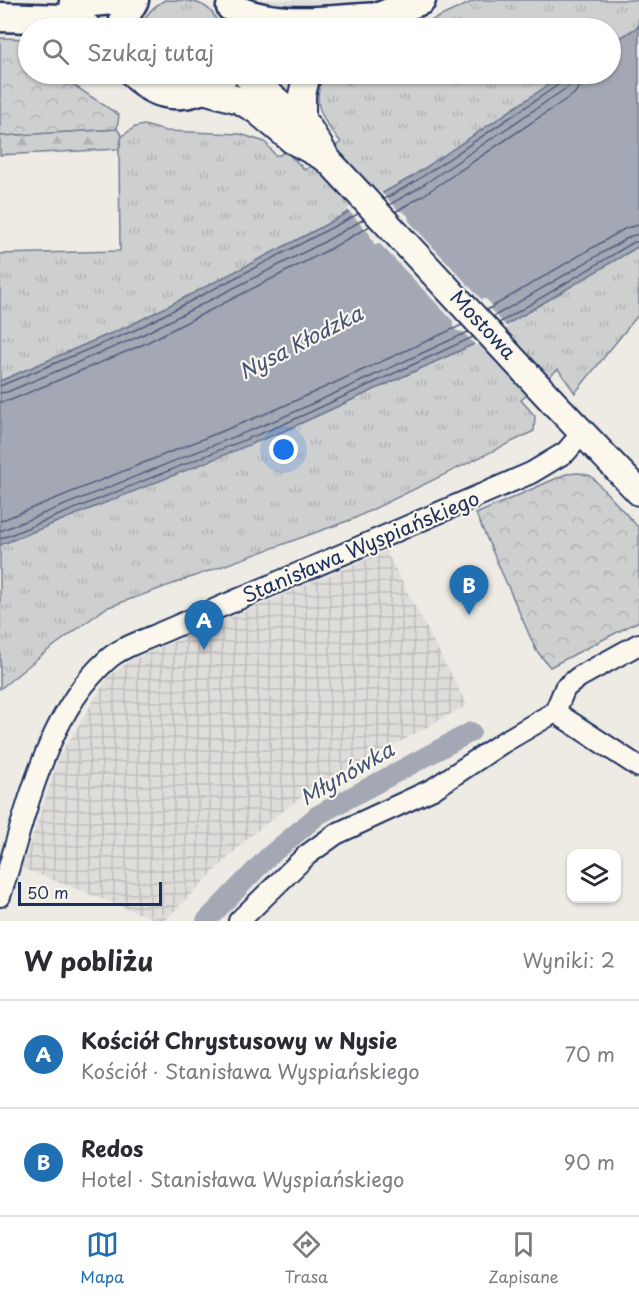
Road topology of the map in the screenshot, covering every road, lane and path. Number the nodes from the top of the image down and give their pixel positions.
1 (74, 0) edge
2 (113, 0) edge
3 (135, 0) edge
4 (421, 0) edge
5 (231, 12) edge
6 (0, 17) edge
7 (379, 17) joint
8 (32, 18) edge
9 (125, 18) edge
10 (270, 18) edge
11 (358, 18) edge
12 (148, 84) edge
13 (210, 84) edge
14 (217, 84) edge
15 (255, 84) edge
16 (305, 84) edge
17 (313, 142) junction
18 (583, 432) junction
19 (639, 492) edge
20 (639, 644) edge
21 (555, 712) junction
22 (639, 767) edge
23 (0, 896) edge
24 (239, 921) edge

1 - 2 main road
3 - 9 main road
4 - 7 main road
5 - 10 main road
6 - 8 main road
7 - 11 main road
12 - 13 main road
14 - 17 street, Mostowa
15 - 17 street, Mostowa
16 - 17 street
17 - 18 street, Mostowa
18 - 19 street, Mostowa
18 - 23 street, Stanisława Wyspiańskiego
20 - 21 street
21 - 22 street
21 - 24 street

